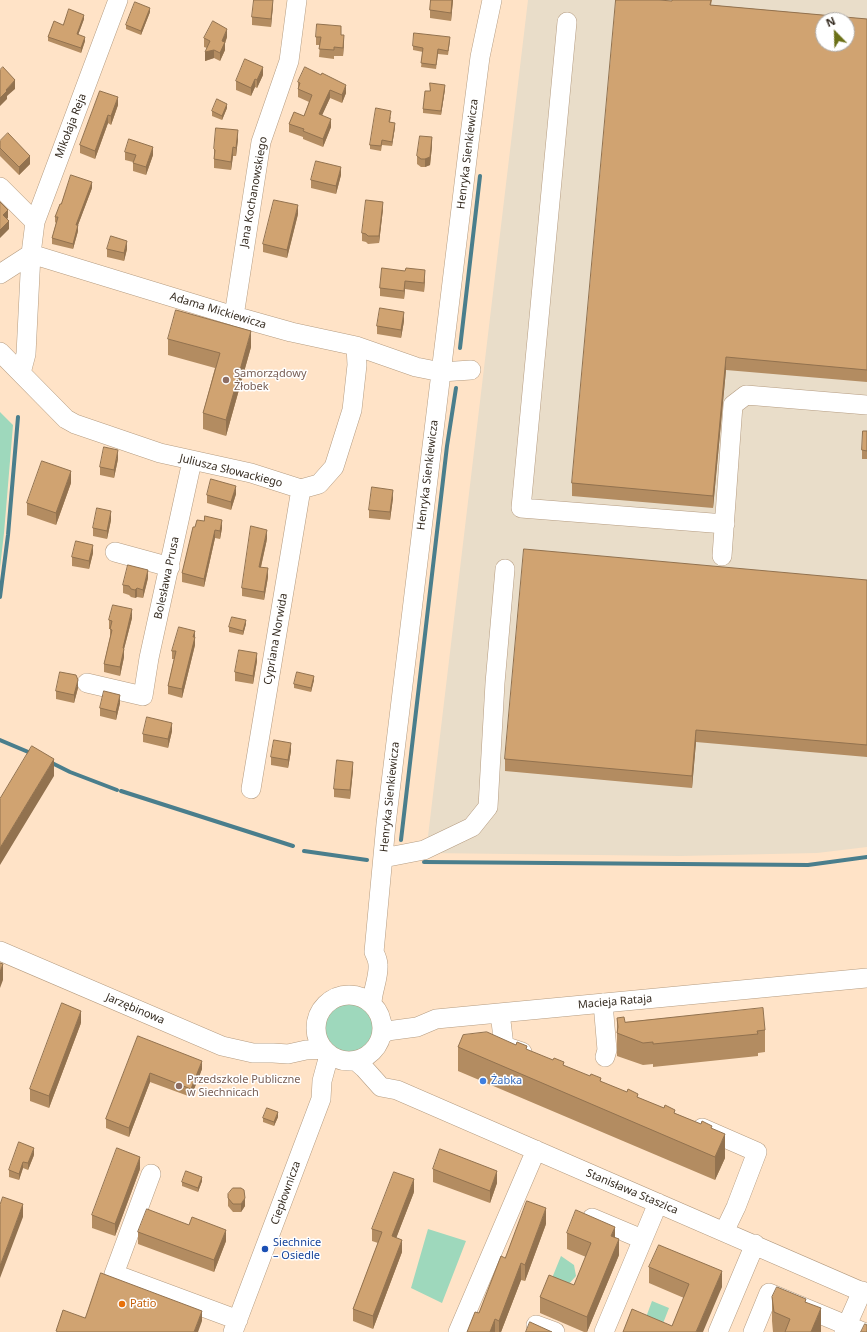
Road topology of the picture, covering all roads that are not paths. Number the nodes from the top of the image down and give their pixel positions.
1 (118, 0) edge
2 (298, 0) edge
3 (492, 0) edge
4 (567, 22) dead end
5 (0, 187) edge
6 (35, 222) junction
7 (31, 254) junction
8 (0, 274) edge
9 (234, 316) junction
10 (356, 346) junction
11 (0, 352) edge
12 (471, 370) dead end
13 (441, 372) junction
14 (21, 373) junction
15 (867, 405) edge
16 (192, 461) junction
17 (301, 489) junction
18 (725, 524) junction
19 (115, 552) dead end
20 (722, 556) dead end
21 (170, 567) junction
22 (505, 569) dead end
23 (87, 682) dead end
24 (251, 789) dead end
25 (383, 858) junction
26 (0, 951) edge
27 (374, 952) junction
28 (867, 978) edge
29 (356, 996) junction
30 (603, 1003) junction
31 (376, 1010) junction
32 (500, 1013) junction
33 (436, 1019) junction
34 (378, 1043) junction
35 (323, 1046) junction
36 (605, 1056) dead end
37 (535, 1057) edge
38 (351, 1061) junction
39 (397, 1090) junction
40 (321, 1099) junction
41 (684, 1121) edge
42 (536, 1150) junction
43 (151, 1174) dead end
44 (658, 1203) junction
45 (578, 1212) edge
46 (724, 1232) junction
47 (642, 1239) junction
48 (755, 1244) junction
49 (864, 1292) edge
50 (536, 1325) edge
51 (235, 1326) edge
52 (851, 1330) edge
53 (458, 1332) edge
54 (555, 1332) edge
55 (604, 1332) edge
56 (718, 1332) edge
57 (753, 1332) edge

1 - 6 street, Mikołaja Reja
2 - 9 street, Jana Kochanowskiego
3 - 13 street, Henryka Sienkiewicza
4 - 18 street
5 - 6 street
6 - 7 street, Mikołaja Reja
7 - 8 street
7 - 9 street, Adama Mickiewicza
7 - 14 street, Mikołaja Reja
9 - 10 street, Adama Mickiewicza
10 - 13 street, Adama Mickiewicza
10 - 17 street
11 - 14 street
12 - 13 street, Adama Mickiewicza
13 - 25 street, Henryka Sienkiewicza
14 - 16 street, Juliusza Słowackiego
15 - 18 street
16 - 17 street, Juliusza Słowackiego
16 - 21 street, Bolesława Prusa
17 - 24 street, Cypriana Norwida
18 - 20 street
19 - 21 street
21 - 23 street, Bolesława Prusa
22 - 25 street
25 - 27 street, Henryka Sienkiewicza
26 - 35 street, Jarzębinowa
27 - 29 street, Henryka Sienkiewicza
27 - 31 street, Henryka Sienkiewicza
28 - 30 street, Macieja Rataja
29 - 31 street
29 - 35 street
30 - 32 street, Macieja Rataja
30 - 36 street
31 - 33 street, Macieja Rataja
31 - 34 street
32 - 33 street, Macieja Rataja
32 - 37 street
33 - 34 street, Macieja Rataja
34 - 38 street
34 - 39 street
35 - 38 street
35 - 40 street, Ciepłownicza
38 - 39 street, Stanisława Staszica
38 - 40 street, Ciepłownicza
39 - 42 street, Stanisława Staszica
40 - 51 street, Ciepłownicza
41 - 46 street
42 - 44 street, Stanisława Staszica
42 - 53 street
43 - 51 street
44 - 46 street, Stanisława Staszica
44 - 47 street
45 - 47 street
46 - 48 street, Stanisława Staszica
47 - 55 street
48 - 49 street, Stanisława Staszica
48 - 56 street
49 - 52 street
50 - 54 street
52 - 57 street

